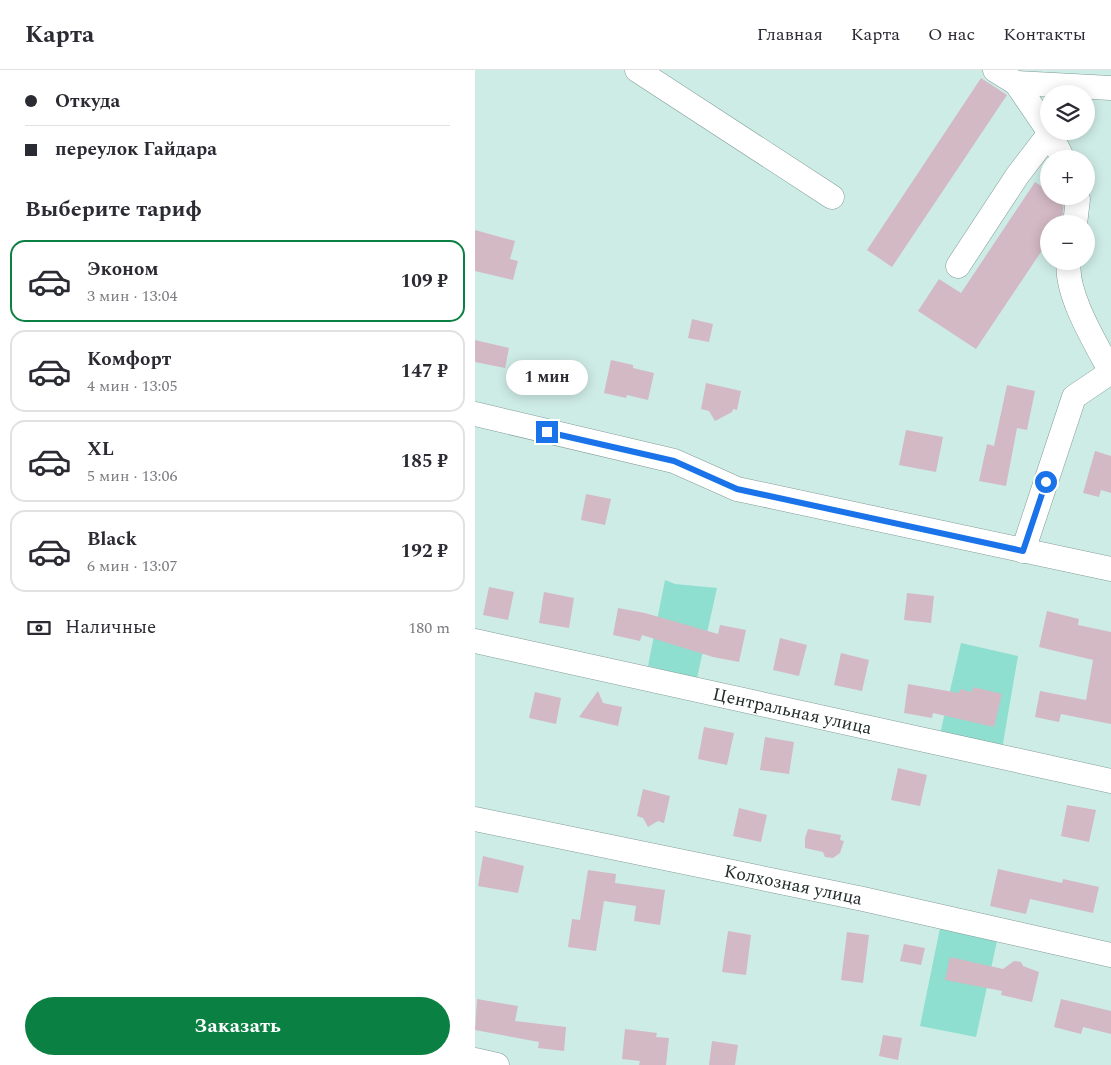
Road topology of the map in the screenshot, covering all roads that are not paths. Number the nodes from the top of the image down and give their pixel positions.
1 (637, 70) edge
2 (995, 70) edge
3 (1016, 83) junction
4 (1111, 88) edge
5 (1040, 118) edge
6 (1045, 140) edge
7 (832, 197) dead end
8 (958, 266) dead end
9 (1067, 270) edge
10 (1111, 372) edge
11 (475, 414) edge
12 (1023, 551) junction
13 (1111, 570) edge
14 (475, 641) edge
15 (1111, 781) edge
16 (475, 819) edge
17 (1111, 955) edge
18 (475, 1060) edge
19 (497, 1065) edge

1 - 7 street
2 - 3 street
3 - 4 street
3 - 5 street
6 - 8 street
9 - 10 street
10 - 12 street
11 - 12 street
12 - 13 street
14 - 15 street, Центральная улица
16 - 17 street, Колхозная улица
18 - 19 street

